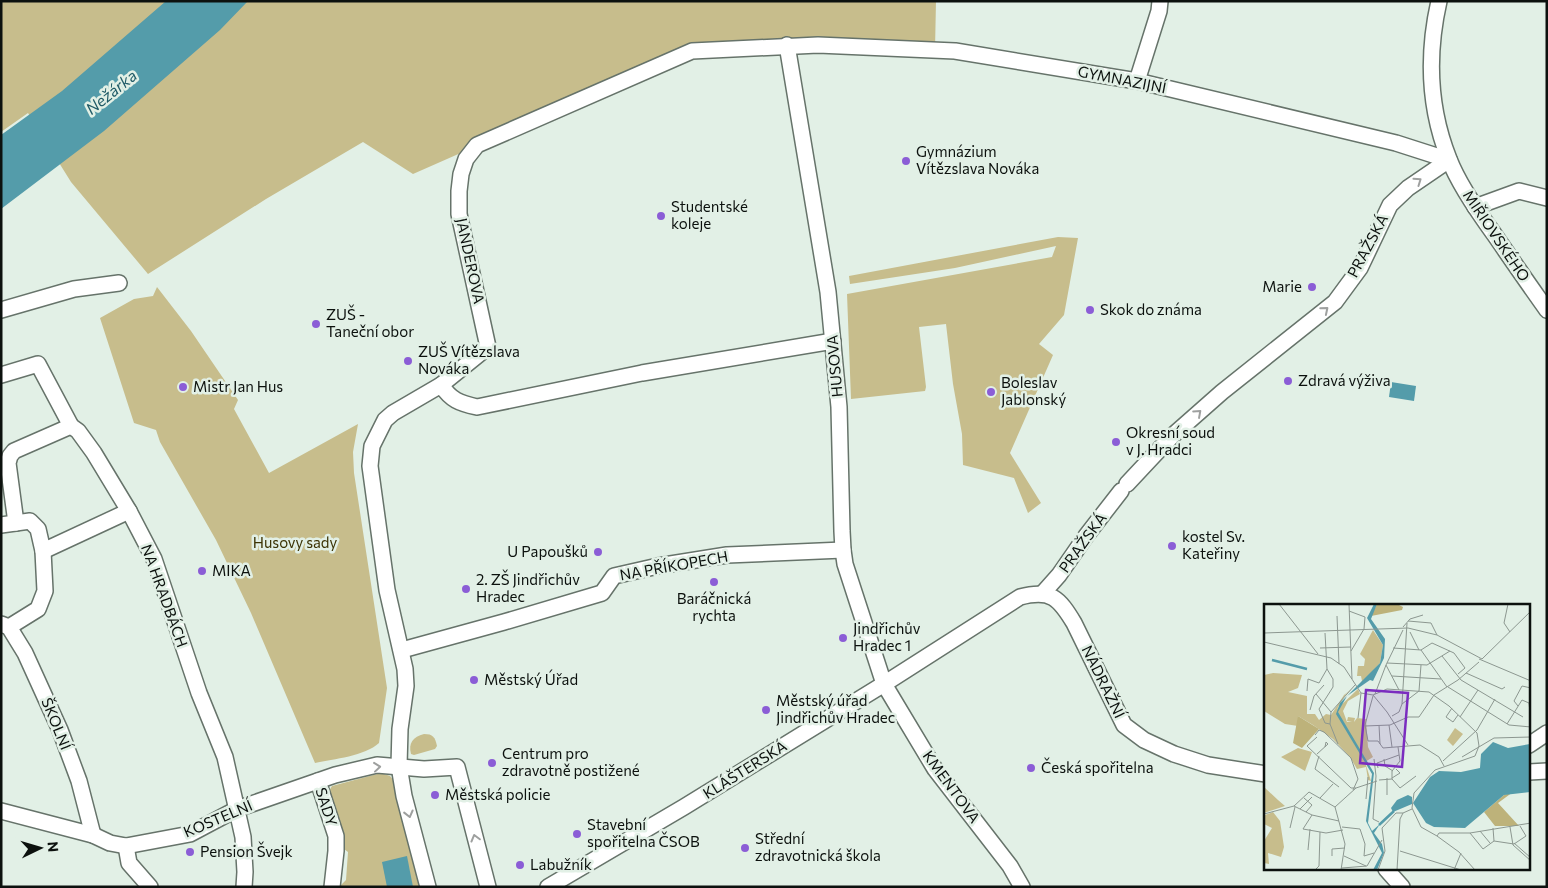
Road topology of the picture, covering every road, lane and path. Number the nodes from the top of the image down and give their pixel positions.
1 (1160, 1) edge
2 (1439, 1) edge
3 (787, 46) junction
4 (1137, 81) junction
5 (1449, 160) junction
6 (1547, 198) edge
7 (1475, 207) junction
8 (119, 283) dead end
9 (1, 310) edge
10 (1547, 310) edge
11 (833, 341) junction
12 (1, 375) edge
13 (441, 385) junction
14 (71, 426) junction
15 (128, 511) junction
16 (8, 524) edge
17 (843, 550) junction
18 (43, 551) junction
19 (1043, 594) junction
20 (5, 625) edge
21 (402, 650) junction
22 (884, 684) junction
23 (1547, 734) edge
24 (1530, 744) edge
25 (399, 766) junction
26 (1547, 771) edge
27 (1530, 772) edge
28 (1264, 774) edge
29 (318, 781) junction
30 (237, 809) junction
31 (1, 811) edge
32 (93, 835) junction
33 (126, 846) junction
34 (1387, 870) edge
35 (150, 887) edge
36 (244, 887) edge
37 (332, 887) edge
38 (428, 887) edge
39 (488, 887) edge
40 (548, 887) edge
41 (1022, 887) edge
42 (1402, 887) edge

1 - 4 street
2 - 5 street
3 - 4 street, GYMNAZIJNÍ
3 - 11 street, HUSOVA
3 - 13 street, JANDEROVA
4 - 5 street, GYMNAZIJNÍ
5 - 7 street, MIŘIOVSKÉHO
19 -> 5 street, PRAŽSKÁ
6 - 7 street
7 - 10 street, MIŘIOVSKÉHO
8 - 9 street
11 - 13 street
11 - 17 street, HUSOVA
12 - 14 street, NA HRADBÁCH
13 - 21 street, JANDEROVA
14 - 15 street, NA HRADBÁCH
14 - 16 street
15 - 18 street
15 - 30 street, NA HRADBÁCH
16 - 18 street
17 - 21 street, NA PŘÍKOPECH
17 - 22 street, HUSOVA
18 - 20 street
19 - 22 street, KLÁŠTERSKÁ
19 - 28 street, NÁDRAŽNÍ
20 - 32 street, ŠKOLNÍ
21 - 25 street, JANDEROVA
22 - 40 street, KLÁŠTERSKÁ
22 - 41 street, KMENTOVA
23 - 24 street
29 -> 25 street, SADY
25 -> 38 street, JANDEROVA
39 -> 25 street, SADY
26 - 27 street
29 - 30 street, KOSTELNÍ
29 - 37 street, SADY
30 - 33 street, KOSTELNÍ
30 - 36 street, NA HRADBÁCH
31 - 32 street, KOSTELNÍ
32 - 33 street, KOSTELNÍ
33 - 35 street
34 - 42 street

